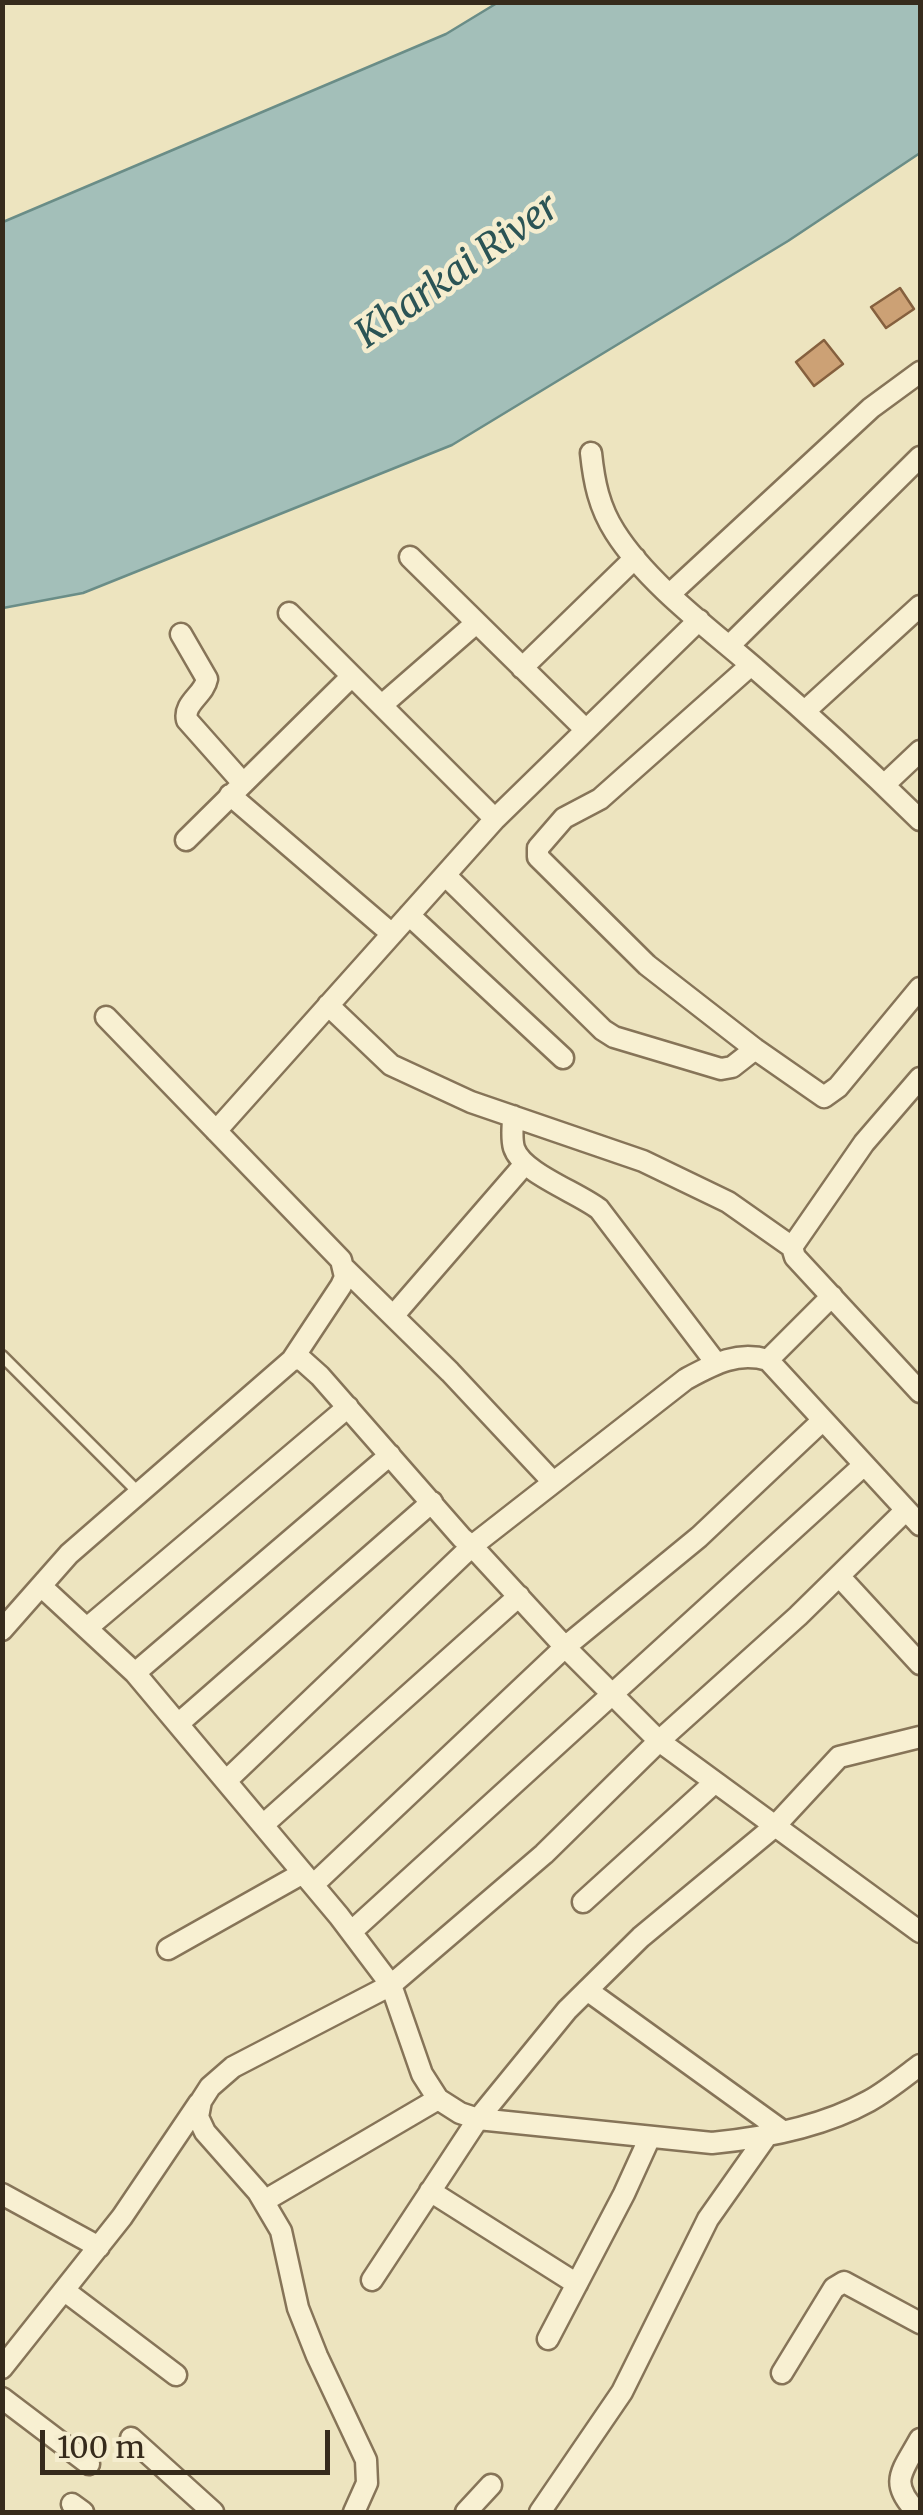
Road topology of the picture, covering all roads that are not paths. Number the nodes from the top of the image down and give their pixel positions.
1 (920, 372) edge
2 (590, 453) dead end
3 (920, 457) edge
4 (410, 557) dead end
5 (636, 558) junction
6 (671, 593) junction
7 (920, 606) edge
8 (289, 614) dead end
9 (699, 620) junction
10 (475, 624) junction
11 (181, 634) dead end
12 (730, 646) junction
13 (751, 665) junction
14 (522, 668) junction
15 (352, 676) junction
16 (382, 705) junction
17 (805, 711) junction
18 (586, 730) junction
19 (920, 751) edge
20 (884, 785) junction
21 (236, 789) junction
22 (495, 819) junction
23 (920, 820) edge
24 (186, 840) dead end
25 (445, 875) junction
26 (409, 915) junction
27 (392, 934) junction
28 (920, 988) edge
29 (328, 1005) junction
30 (106, 1017) dead end
31 (755, 1048) junction
32 (563, 1058) dead end
33 (920, 1078) edge
34 (513, 1116) junction
35 (216, 1131) junction
36 (524, 1164) junction
37 (792, 1248) junction
38 (344, 1268) junction
39 (832, 1296) junction
40 (394, 1315) junction
41 (2, 1356) edge
42 (292, 1360) junction
43 (768, 1360) junction
44 (716, 1363) junction
45 (920, 1392) edge
46 (348, 1407) junction
47 (822, 1420) junction
48 (390, 1455) junction
49 (864, 1465) junction
50 (553, 1482) junction
51 (139, 1493) junction
52 (432, 1502) junction
53 (914, 1517) edge
54 (472, 1546) junction
55 (839, 1576) junction
56 (41, 1586) junction
57 (519, 1596) junction
58 (88, 1628) junction
59 (2, 1630) edge
60 (565, 1647) junction
61 (920, 1664) edge
62 (135, 1673) junction
63 (613, 1696) junction
64 (178, 1724) junction
65 (920, 1737) edge
66 (659, 1741) junction
67 (226, 1781) junction
68 (714, 1783) junction
69 (263, 1825) junction
70 (775, 1826) junction
71 (308, 1879) junction
72 (583, 1902) dead end
73 (920, 1904) edge
74 (912, 1926) edge
75 (351, 1932) junction
76 (168, 1949) dead end
77 (391, 1985) junction
78 (587, 1990) junction
79 (920, 2065) edge
80 (438, 2100) junction
81 (200, 2101) junction
82 (478, 2119) junction
83 (775, 2132) junction
84 (650, 2136) junction
85 (430, 2190) junction
86 (2, 2194) edge
87 (264, 2201) junction
88 (99, 2247) junction
89 (372, 2280) dead end
90 (577, 2284) junction
91 (65, 2291) junction
92 (920, 2323) edge
93 (548, 2339) dead end
94 (7, 2354) edge
95 (782, 2373) dead end
96 (176, 2375) dead end
97 (2, 2398) edge
98 (131, 2438) dead end
99 (920, 2439) edge
100 (88, 2464) dead end
101 (491, 2484) dead end
102 (899, 2486) junction
103 (213, 2512) edge
104 (354, 2512) edge
105 (466, 2512) edge
106 (540, 2512) edge
107 (887, 2512) edge
108 (917, 2512) edge

1 - 6 street
2 - 5 street
3 - 12 street
4 - 10 street
5 - 6 street
5 - 14 street
6 - 9 street
7 - 17 street
8 - 15 street
9 - 12 street
9 - 18 street
10 - 14 street
10 - 16 street
11 - 21 street
12 - 13 street
13 - 17 street
13 - 31 street
14 - 18 street
15 - 16 street
15 - 21 street
16 - 22 street
17 - 20 street
18 - 22 street
19 - 20 street
20 - 23 street
21 - 24 street
21 - 27 street
22 - 25 street
25 - 26 street
25 - 31 street
26 - 27 street
26 - 32 street
27 - 29 street
28 - 31 street
29 - 34 street
29 - 35 street
30 - 35 street
33 - 37 street
34 - 36 street
34 - 37 street
35 - 38 street
36 - 40 street
36 - 44 street
37 - 39 street
38 - 40 street
38 - 42 street
39 - 43 street
39 - 45 street
40 - 50 street
41 - 51 lane
42 - 46 street
42 - 51 street
43 - 44 street
43 - 47 street
44 - 50 street
46 - 48 street
46 - 58 street
47 - 49 street
47 - 60 street
48 - 52 street
48 - 62 street
49 - 53 street
49 - 63 street
50 - 54 street
51 - 56 street
52 - 54 street
52 - 64 street
53 - 55 street
54 - 57 street
54 - 67 street
55 - 61 street
55 - 66 street
56 - 58 street
56 - 59 street
57 - 60 street
57 - 69 street
58 - 62 street
60 - 63 street
60 - 71 street
62 - 64 street
63 - 66 street
63 - 75 street
64 - 67 street
65 - 70 street
66 - 68 street
66 - 77 street
67 - 69 street
68 - 70 street
68 - 72 street
69 - 71 street
70 - 74 street
70 - 78 street
71 - 75 street
71 - 76 street
73 - 74 street
75 - 77 street
77 - 80 street
77 - 81 street
78 - 82 street
78 - 83 street
79 - 83 street
80 - 82 street
80 - 87 street
81 - 87 street
81 - 88 street
82 - 84 street
82 - 85 street
83 - 84 street
83 - 106 street
84 - 90 street
85 - 89 street
85 - 90 street
86 - 88 street
87 - 104 street
88 - 91 street
90 - 93 street
91 - 94 street
91 - 96 street
92 - 95 street
97 - 100 street
98 - 103 street
99 - 102 street
101 - 105 street
102 - 107 street
102 - 108 street

